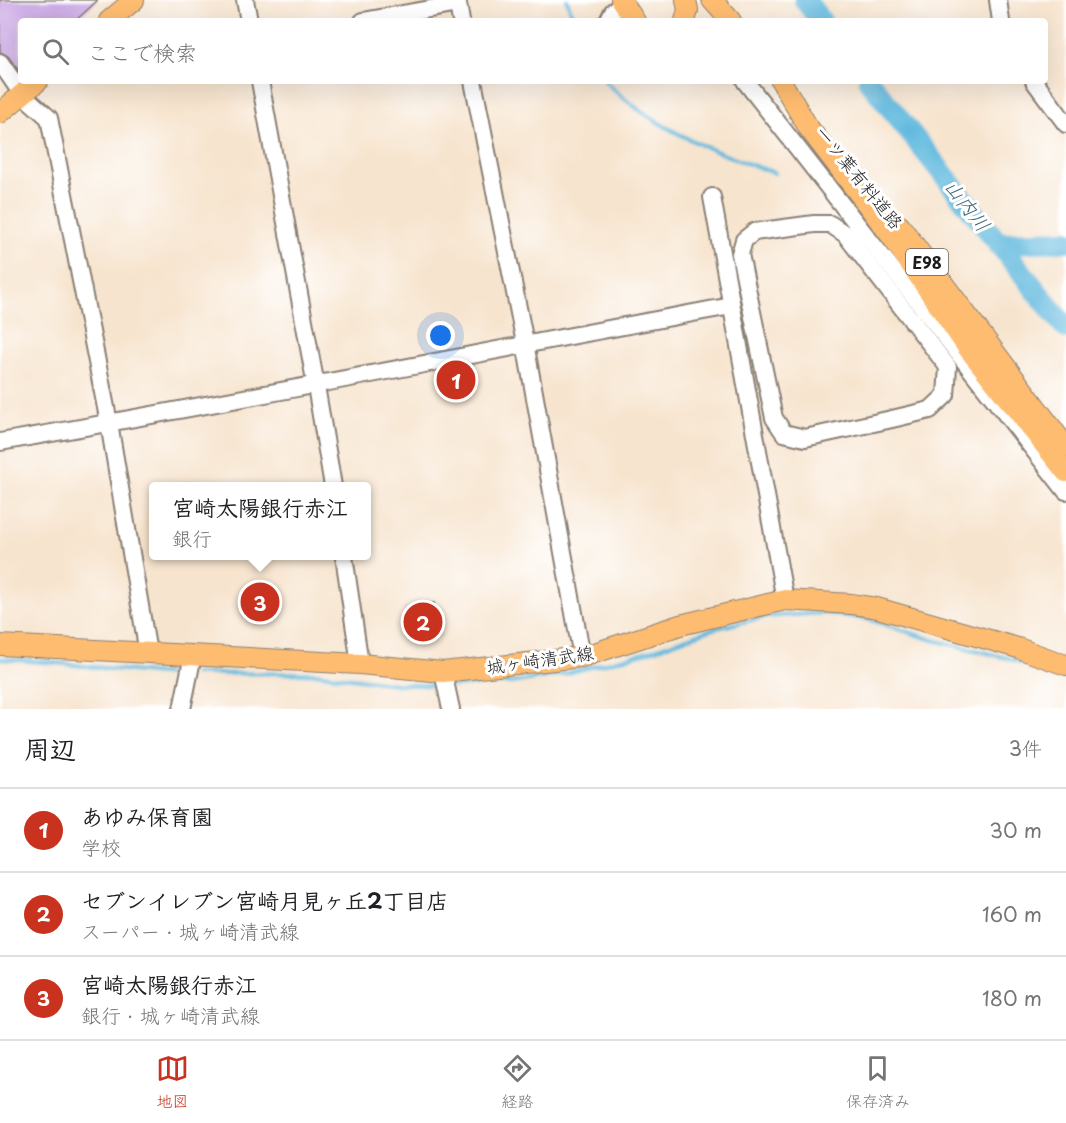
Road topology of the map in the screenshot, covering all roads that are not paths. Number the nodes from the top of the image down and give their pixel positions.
1 (134, 0) edge
2 (245, 0) edge
3 (686, 0) edge
4 (712, 0) edge
5 (998, 0) edge
6 (626, 9) edge
7 (113, 18) edge
8 (248, 18) edge
9 (380, 18) edge
10 (460, 18) edge
11 (610, 18) edge
12 (687, 18) edge
13 (728, 18) edge
14 (1001, 18) edge
15 (0, 62) edge
16 (34, 84) edge
17 (261, 84) edge
18 (474, 84) edge
19 (747, 84) edge
20 (784, 84) edge
21 (784, 84) edge
22 (1036, 84) edge
23 (22, 94) junction
24 (0, 113) edge
25 (1066, 124) edge
26 (711, 197) dead end
27 (733, 314) junction
28 (754, 319) junction
29 (525, 343) junction
30 (316, 386) junction
31 (109, 423) junction
32 (0, 442) edge
33 (1066, 447) edge
34 (1066, 472) edge
35 (332, 482) edge
36 (1066, 491) edge
37 (345, 560) edge
38 (785, 600) junction
39 (0, 645) edge
40 (148, 653) junction
41 (582, 657) junction
42 (360, 664) junction
43 (1066, 665) edge
44 (190, 668) junction
45 (447, 688) edge
46 (182, 709) edge

1 - 7 main road
2 - 8 street
3 - 12 main road
4 - 13 main road
5 - 14 street
6 - 11 street
9 - 10 street
15 - 23 street
16 - 23 main road
17 - 30 street
18 - 29 street
19 - 36 street
20 - 33 main road, 一ツ葉有料道路 / E98
21 - 34 main road
22 - 25 street
23 - 24 main road
23 - 31 street
26 - 27 street
27 - 28 street
27 - 29 street
27 - 38 street
28 - 28 street
29 - 30 street
29 - 41 street
30 - 31 street
30 - 35 street
31 - 32 street
31 - 40 street
37 - 42 street
38 - 41 main road, 城ヶ崎清武線
38 - 43 main road, 城ヶ崎清武線
39 - 40 main road, 城ヶ崎清武線
40 - 44 main road, 城ヶ崎清武線
41 - 45 main road, 城ヶ崎清武線
42 - 44 main road, 城ヶ崎清武線
42 - 45 main road, 城ヶ崎清武線
44 - 46 street

